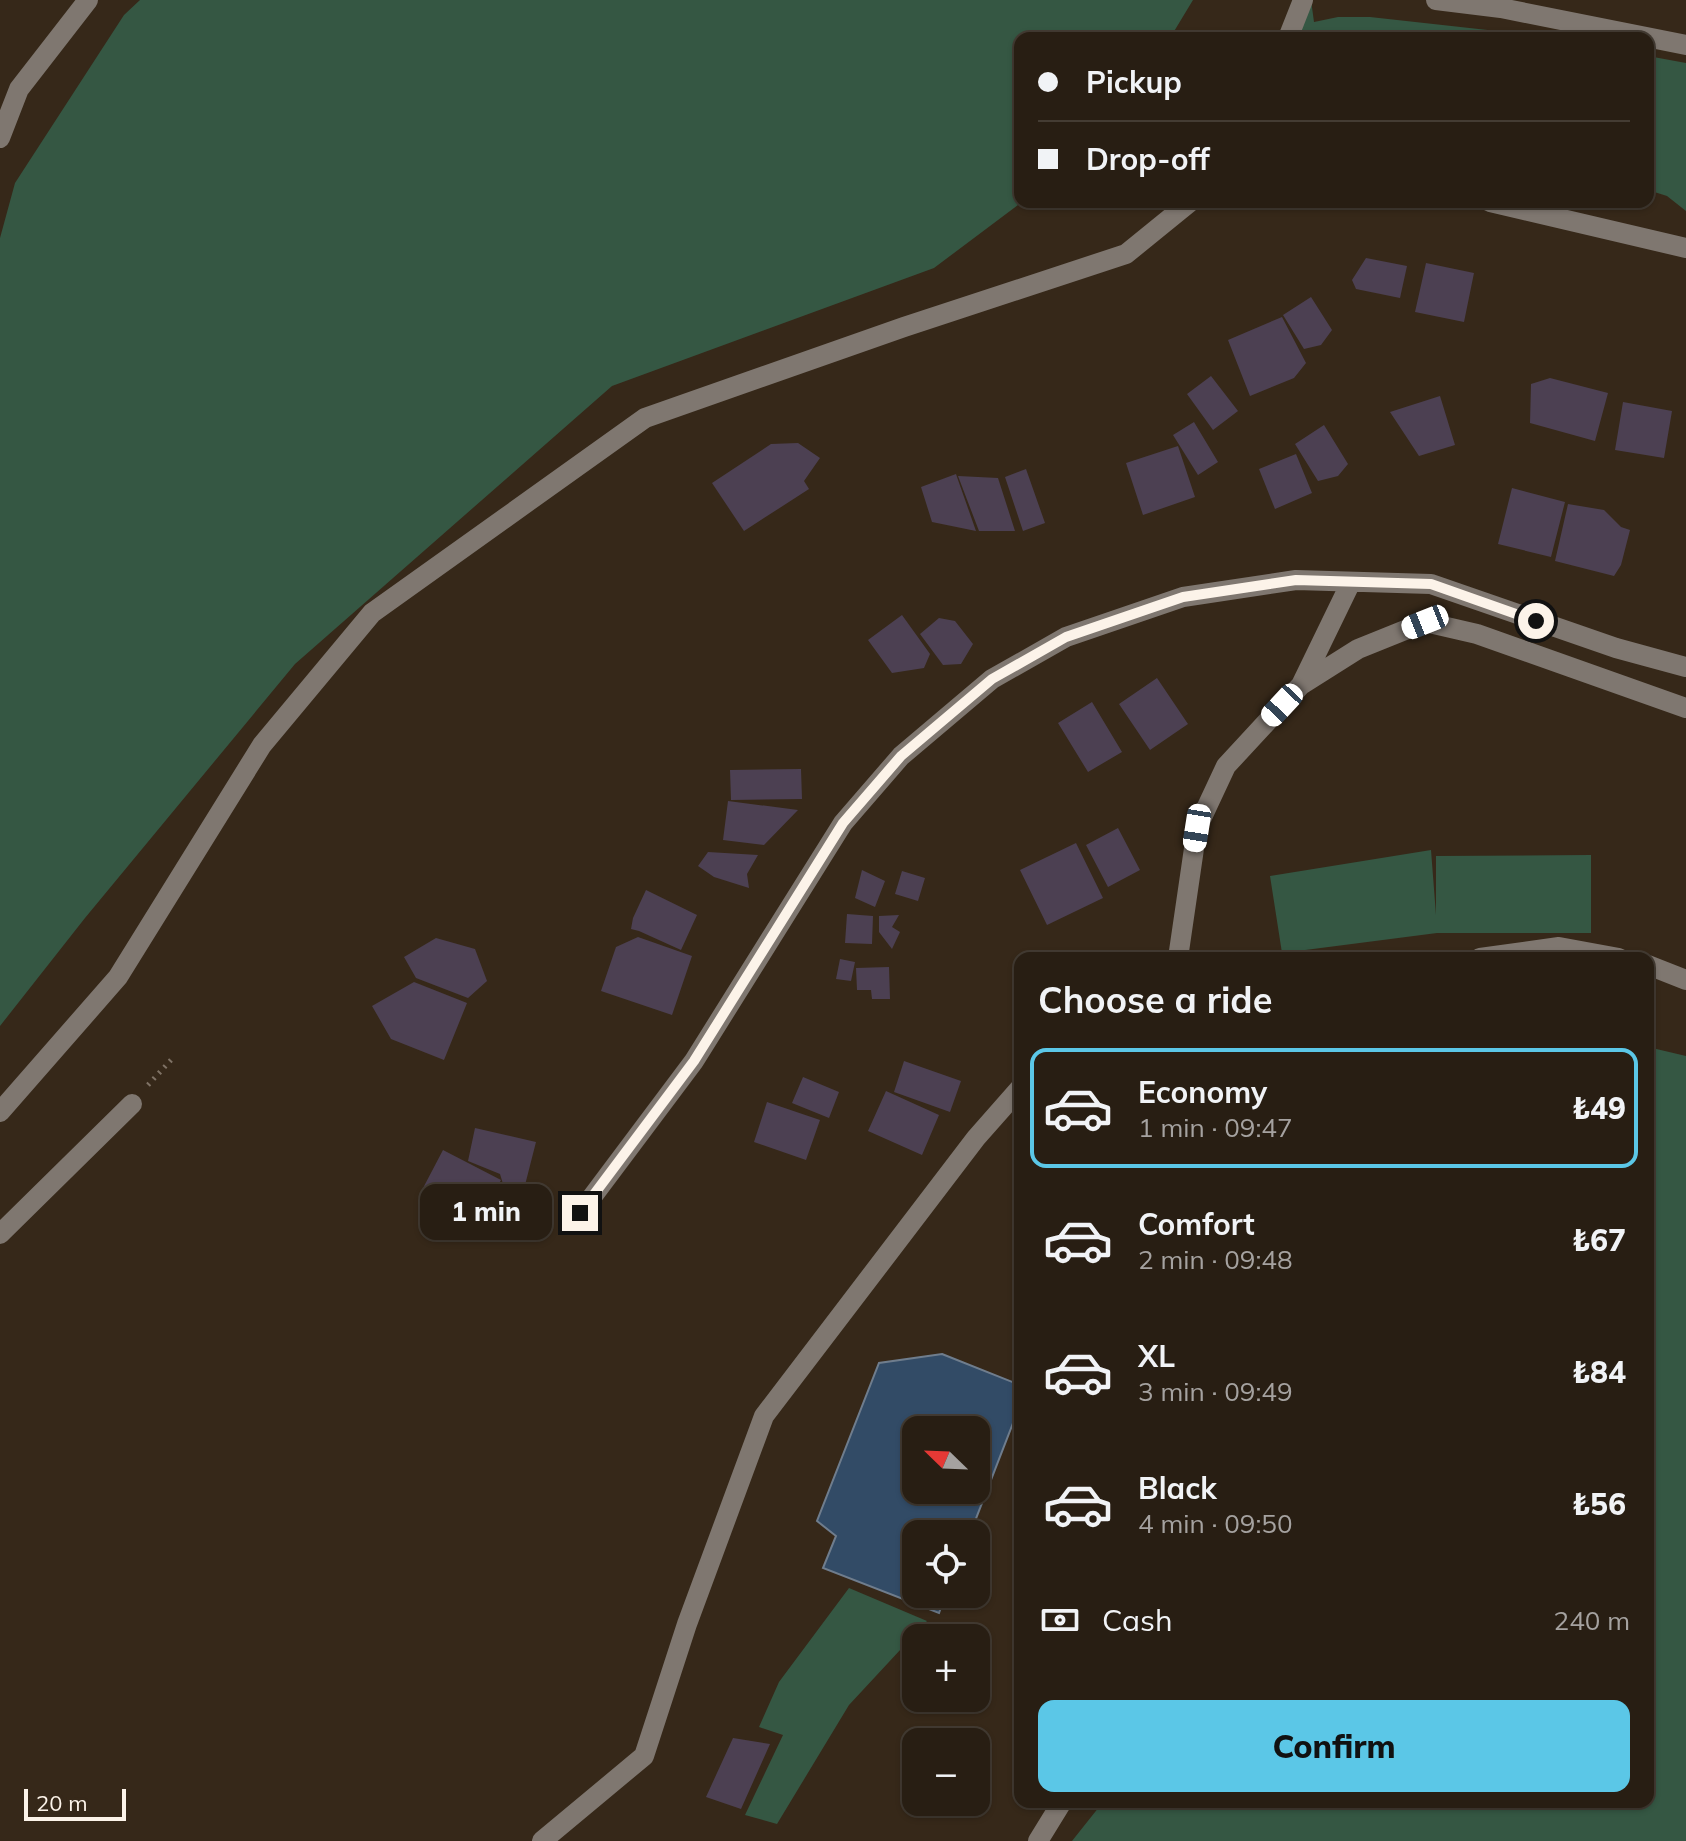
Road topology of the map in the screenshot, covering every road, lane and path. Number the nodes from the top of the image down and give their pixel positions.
1 (88, 0) edge
2 (1303, 0) edge
3 (1436, 0) edge
4 (1290, 32) edge
5 (1621, 32) edge
6 (1654, 39) edge
7 (1686, 45) edge
8 (0, 138) edge
9 (1183, 208) edge
10 (1516, 208) edge
11 (1686, 248) edge
12 (1351, 582) junction
13 (1686, 667) edge
14 (1301, 685) junction
15 (1686, 708) edge
16 (1179, 952) edge
17 (1523, 952) edge
18 (1586, 952) edge
19 (1654, 967) edge
20 (1686, 980) edge
21 (1014, 1095) edge
22 (132, 1104) dead end
23 (0, 1112) edge
24 (580, 1213) dead end
25 (0, 1234) edge
26 (1058, 1808) edge
27 (542, 1841) edge
28 (1038, 1841) edge

1 - 8 street
2 - 4 street
3 - 5 street
6 - 7 street
9 - 23 street
10 - 11 street
12 - 13 street
12 - 14 street
12 - 24 street
14 - 15 street
14 - 16 street
17 - 18 street
19 - 20 street
21 - 27 street
22 - 25 street
26 - 28 street

